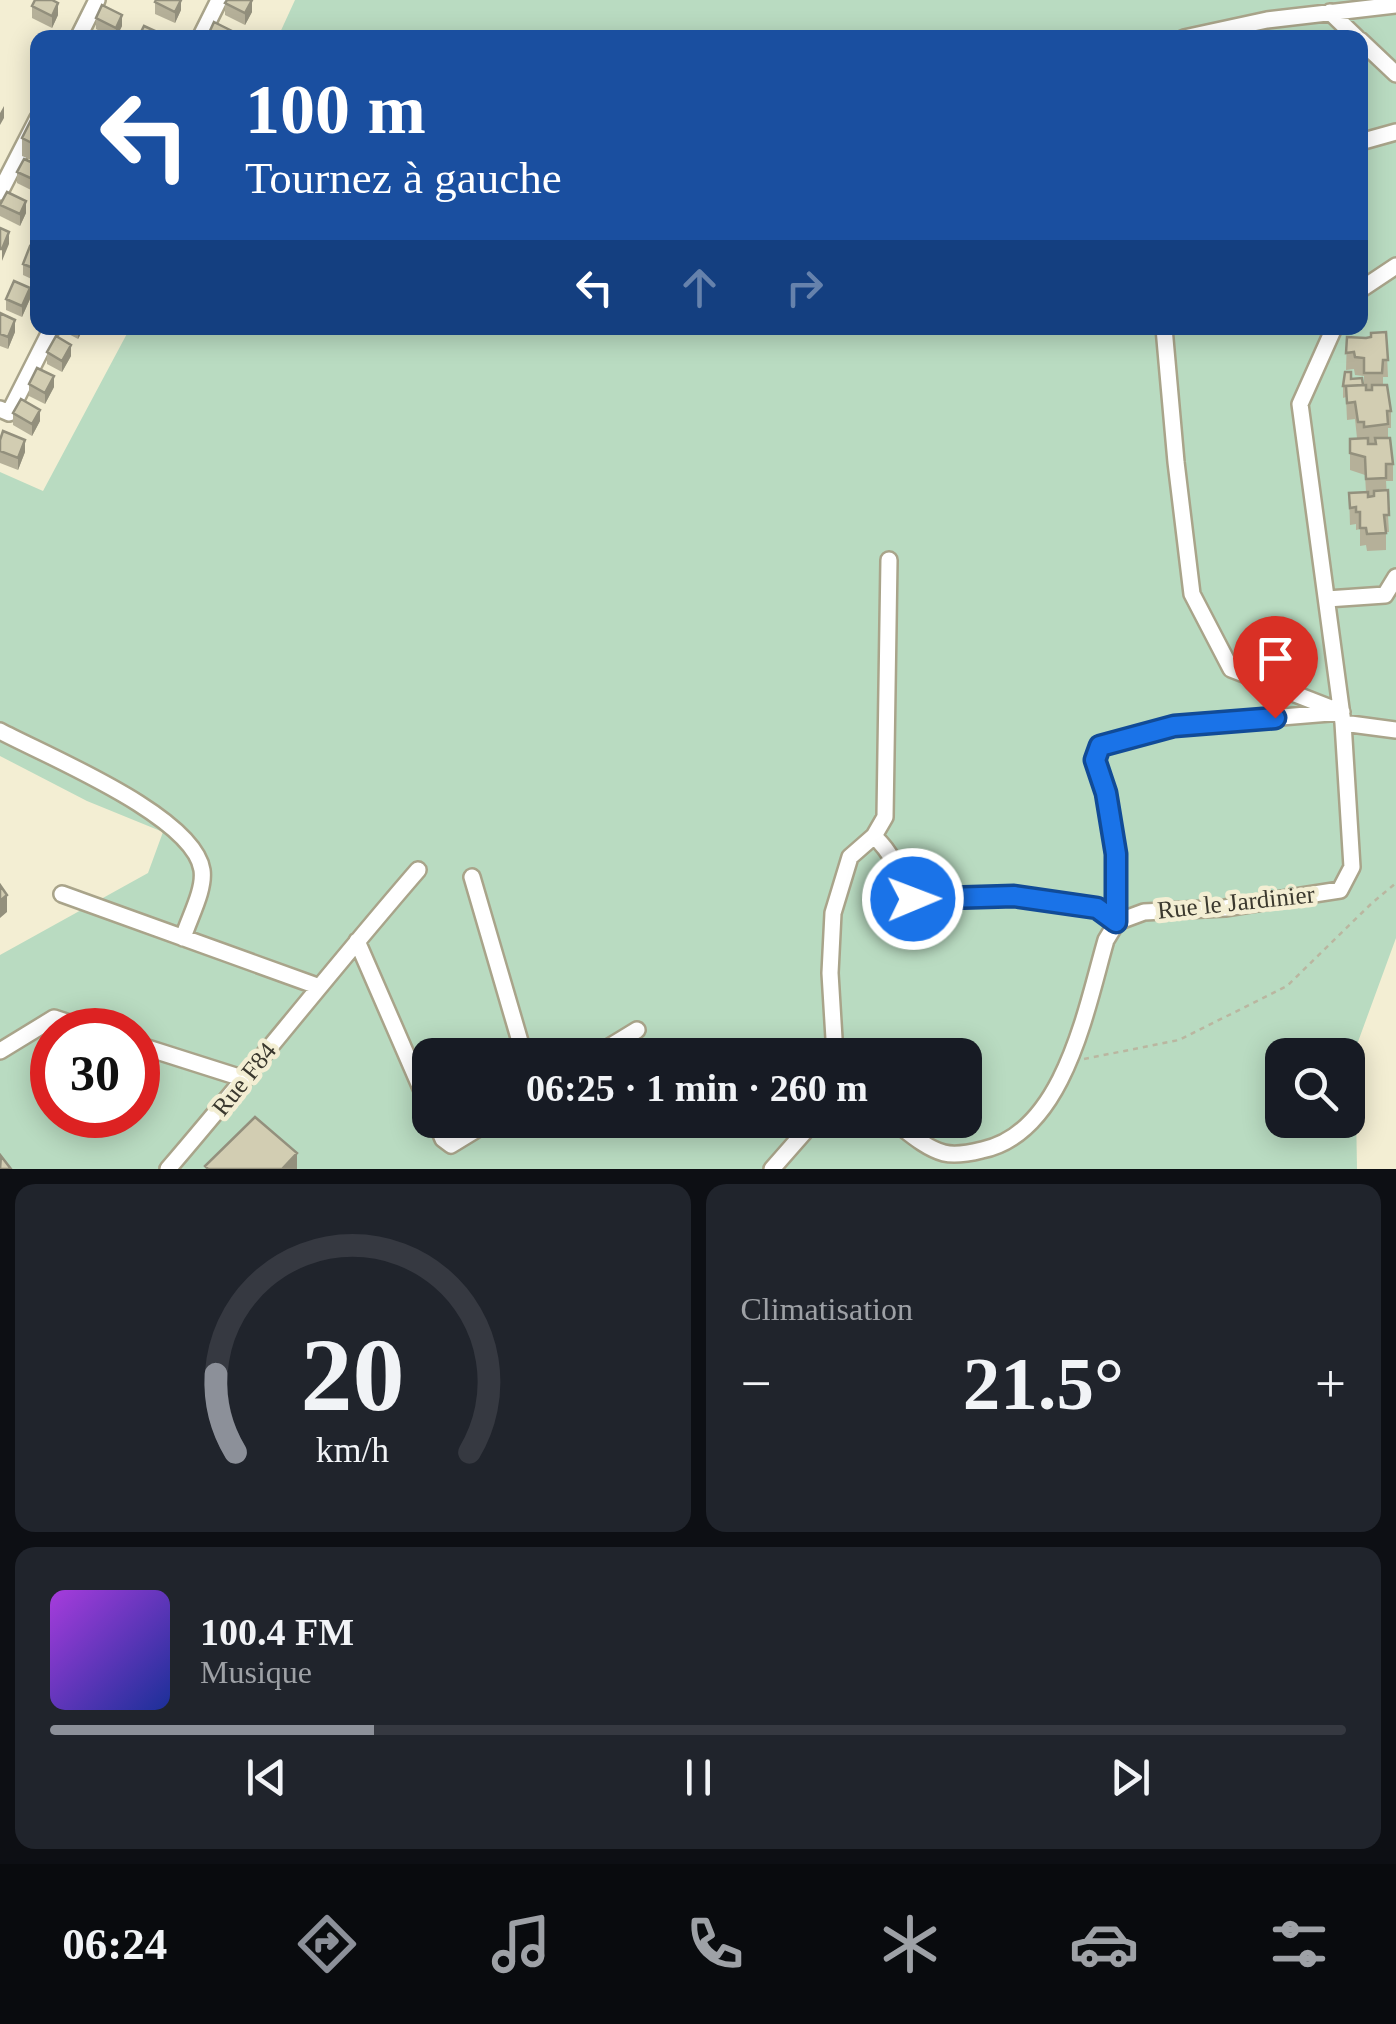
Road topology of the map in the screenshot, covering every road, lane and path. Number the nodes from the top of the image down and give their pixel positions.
1 (98, 0) edge
2 (219, 0) edge
3 (1396, 4) edge
4 (1330, 12) junction
5 (82, 30) edge
6 (204, 30) edge
7 (1220, 30) edge
8 (1349, 30) edge
9 (1368, 48) edge
10 (1396, 74) edge
11 (1396, 132) edge
12 (30, 134) edge
13 (1368, 140) edge
14 (0, 192) edge
15 (1396, 266) edge
16 (1368, 285) edge
17 (48, 335) edge
18 (1165, 335) edge
19 (1331, 335) edge
20 (0, 408) edge
21 (889, 560) dead end
22 (1396, 576) edge
23 (1327, 600) junction
24 (1343, 718) junction
25 (1396, 730) edge
26 (0, 731) edge
27 (874, 836) junction
28 (418, 870) dead end
29 (472, 877) dead end
30 (1396, 884) edge
31 (62, 894) dead end
32 (1116, 922) junction
33 (183, 938) junction
34 (357, 941) junction
35 (317, 986) junction
36 (637, 1030) dead end
37 (30, 1033) edge
38 (519, 1038) edge
39 (624, 1038) edge
40 (834, 1038) edge
41 (0, 1051) edge
42 (160, 1052) edge
43 (1068, 1062) junction
44 (412, 1067) edge
45 (245, 1079) junction
46 (799, 1138) edge
47 (920, 1138) edge
48 (168, 1169) edge
49 (772, 1169) edge

1 - 5 street
2 - 6 street
3 - 4 street
4 - 7 street
4 - 8 street
9 - 10 street
11 - 13 street
12 - 14 street
15 - 16 street
17 - 20 street
18 - 24 street
19 - 23 street, Rue le Jardinier
21 - 27 street
22 - 23 street
23 - 24 street, Rue le Jardinier
24 - 25 street
24 - 32 street, Rue le Jardinier
24 - 32 street
26 - 33 street
27 - 32 street
27 - 40 street
28 - 34 street, Rue F84
29 - 38 street
30 - 43 path
31 - 33 street
32 - 43 street
33 - 35 street
34 - 35 street, Rue F84
34 - 44 street
35 - 45 street, Rue F84
36 - 39 street
37 - 41 street
42 - 45 street
43 - 47 street
45 - 48 street, Rue F84
46 - 49 street

